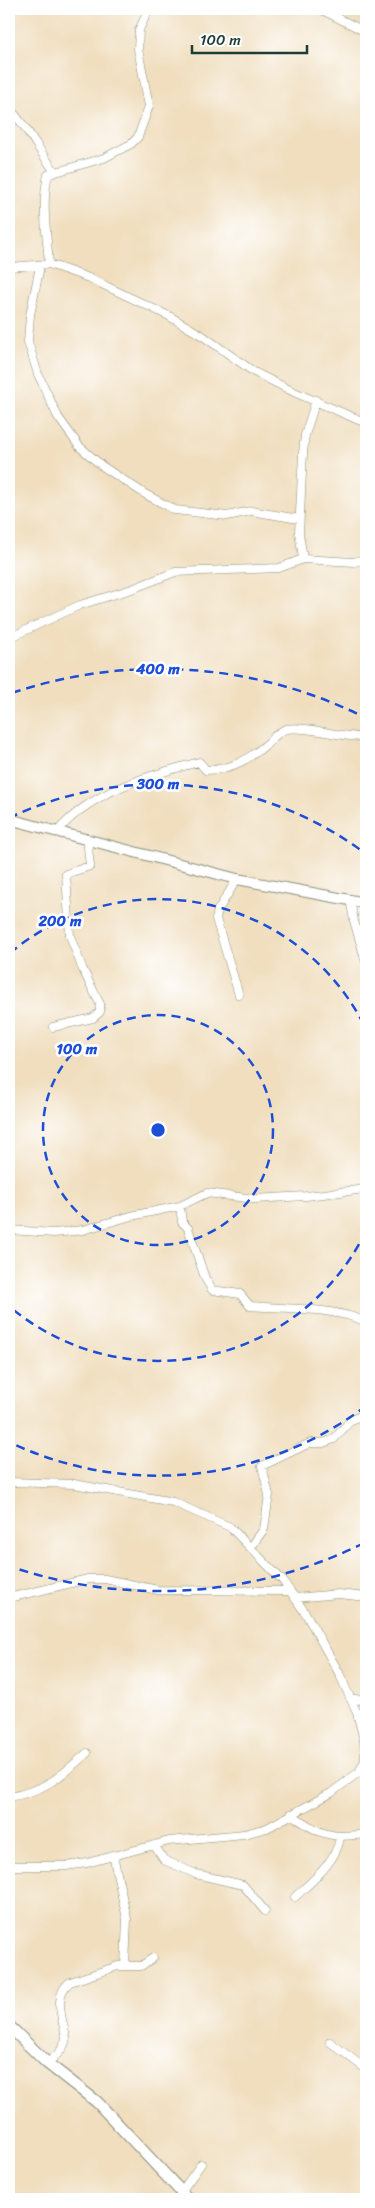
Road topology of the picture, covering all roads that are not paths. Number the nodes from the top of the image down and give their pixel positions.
1 (149, 9) edge
2 (320, 9) edge
3 (366, 32) edge
4 (9, 108) edge
5 (53, 173) junction
6 (49, 264) junction
7 (40, 266) junction
8 (9, 267) edge
9 (316, 400) junction
10 (366, 423) edge
11 (299, 519) junction
12 (303, 559) junction
13 (366, 560) edge
14 (9, 638) edge
15 (366, 737) edge
16 (9, 819) edge
17 (58, 831) junction
18 (87, 838) junction
19 (237, 879) junction
20 (350, 899) junction
21 (366, 902) edge
22 (366, 962) edge
23 (239, 995) dead end
24 (52, 1027) dead end
25 (366, 1189) edge
26 (180, 1206) junction
27 (9, 1230) edge
28 (366, 1322) edge
29 (366, 1414) edge
30 (9, 1482) edge
31 (251, 1547) junction
32 (290, 1590) junction
33 (366, 1597) edge
34 (9, 1598) edge
35 (295, 1598) junction
36 (350, 1698) junction
37 (366, 1701) edge
38 (87, 1753) dead end
39 (9, 1797) edge
40 (291, 1814) junction
41 (366, 1834) edge
42 (340, 1838) junction
43 (154, 1845) junction
44 (113, 1855) junction
45 (9, 1866) edge
46 (295, 1898) dead end
47 (266, 1911) dead end
48 (154, 1958) dead end
49 (125, 1966) junction
50 (9, 2026) edge
51 (330, 2042) dead end
52 (47, 2063) junction
53 (366, 2069) edge
54 (201, 2164) dead end
55 (185, 2196) edge

1 - 5 street
2 - 3 street
4 - 5 street
5 - 6 street
6 - 7 street
6 - 9 street
7 - 8 street
7 - 11 street
9 - 10 street
9 - 11 street
11 - 12 street
12 - 13 street
12 - 14 street
15 - 17 street
16 - 17 main road
17 - 18 main road
18 - 19 main road
18 - 24 street
19 - 20 main road
19 - 23 street
20 - 21 main road
20 - 22 street
25 - 26 street
26 - 27 street
26 - 28 street
29 - 31 street
30 - 31 street
31 - 32 street
32 - 34 street
32 - 35 street
33 - 35 street
35 - 36 street
36 - 37 street
36 - 40 street
38 - 39 street
40 - 42 street
40 - 43 street
41 - 42 street
42 - 46 street
43 - 44 street
43 - 47 street
44 - 45 street
44 - 49 street
48 - 49 street
49 - 52 street
50 - 52 main road
51 - 53 street
52 - 55 main road
54 - 55 street

